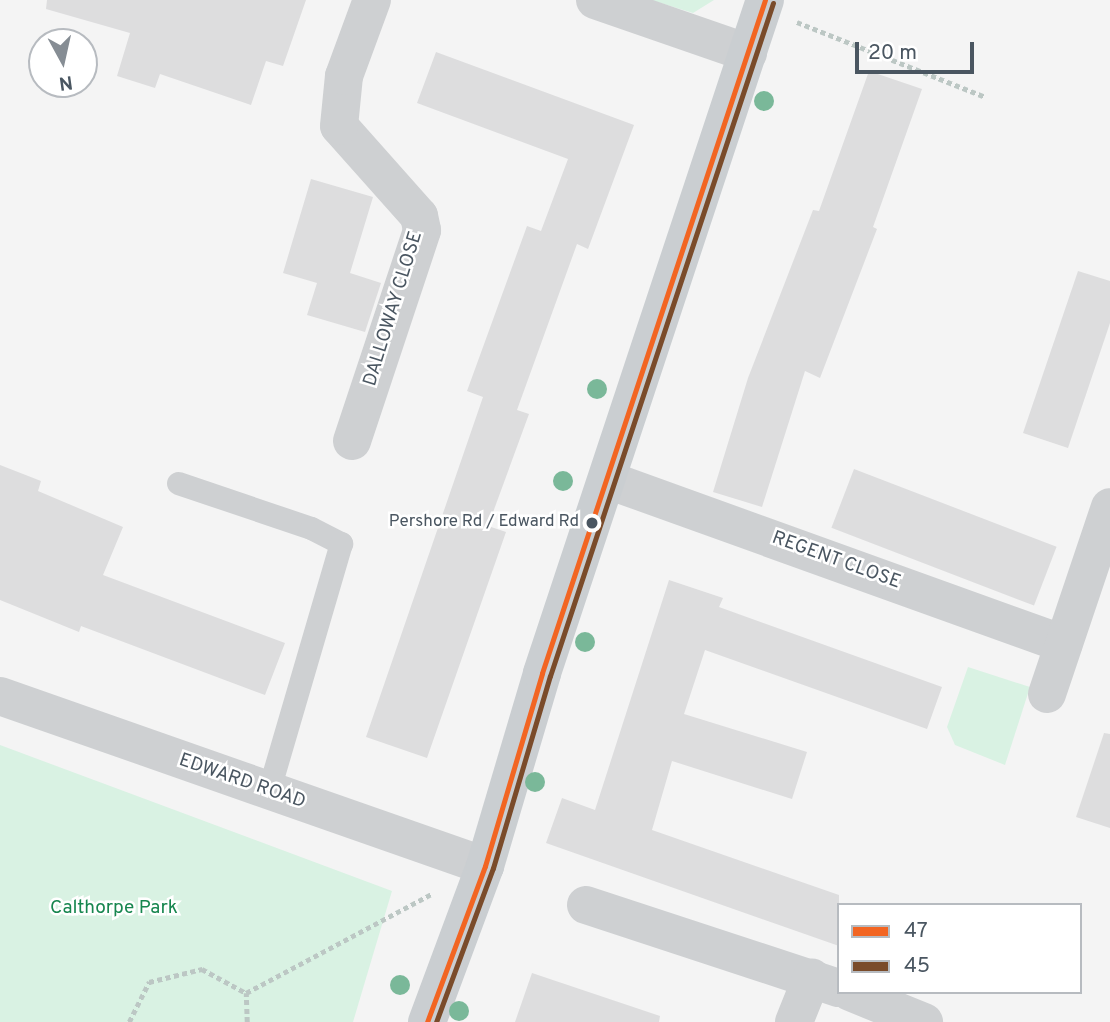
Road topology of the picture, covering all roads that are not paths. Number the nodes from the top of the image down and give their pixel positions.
1 (372, 0) edge
2 (595, 0) edge
3 (764, 4) edge
4 (748, 53) junction
5 (352, 441) dead end
6 (608, 480) junction
7 (178, 483) dead end
8 (1110, 507) edge
9 (1063, 644) junction
10 (1046, 694) dead end
11 (0, 696) edge
12 (268, 792) junction
13 (485, 866) junction
14 (586, 905) dead end
15 (825, 983) edge
16 (855, 994) edge
17 (427, 1022) edge
18 (794, 1022) edge
19 (924, 1022) edge

1 - 5 street, DALLOWAY CLOSE
2 - 4 street
3 - 4 main road
4 - 6 main road
6 - 9 street, REGENT CLOSE
6 - 13 main road
7 - 12 lane
8 - 9 street
9 - 10 street
11 - 12 street, EDWARD ROAD
12 - 13 street, EDWARD ROAD
13 - 17 main road
14 - 15 street
15 - 18 street
16 - 19 street

